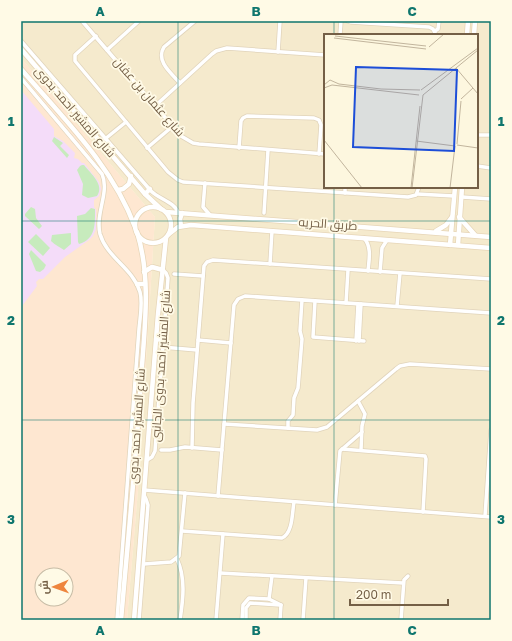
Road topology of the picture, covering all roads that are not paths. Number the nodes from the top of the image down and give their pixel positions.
1 (82, 21) edge
2 (138, 21) edge
3 (195, 21) edge
4 (280, 21) edge
5 (341, 21) edge
6 (348, 21) edge
7 (439, 21) edge
8 (468, 21) edge
9 (475, 21) edge
10 (435, 33) edge
11 (340, 34) edge
12 (467, 34) edge
13 (474, 34) edge
14 (96, 36) junction
15 (21, 41) edge
16 (21, 49) edge
17 (107, 50) junction
18 (278, 52) junction
19 (324, 55) edge
20 (21, 69) edge
21 (21, 78) edge
22 (180, 83) junction
23 (155, 106) junction
24 (54, 112) junction
25 (126, 122) junction
26 (173, 126) junction
27 (94, 130) junction
28 (478, 135) edge
29 (491, 135) edge
30 (106, 139) junction
31 (147, 148) junction
32 (240, 148) junction
33 (268, 150) junction
34 (112, 151) junction
35 (319, 154) junction
36 (324, 154) edge
37 (100, 166) junction
38 (478, 166) edge
39 (491, 168) edge
40 (131, 176) junction
41 (205, 183) junction
42 (266, 188) junction
43 (345, 188) edge
44 (419, 188) edge
45 (455, 188) edge
46 (462, 188) edge
47 (150, 189) junction
48 (118, 190) junction
49 (345, 193) junction
50 (146, 194) junction
51 (417, 194) junction
52 (454, 196) junction
53 (462, 197) junction
54 (491, 200) edge
55 (203, 207) junction
56 (164, 210) junction
57 (180, 213) junction
58 (264, 213) dead end
59 (194, 214) junction
60 (210, 215) junction
61 (453, 216) junction
62 (460, 217) junction
63 (181, 226) junction
64 (136, 229) junction
65 (272, 231) junction
66 (434, 232) junction
67 (451, 234) junction
68 (459, 234) junction
69 (475, 235) junction
70 (168, 236) junction
71 (491, 237) edge
72 (364, 238) junction
73 (387, 240) junction
74 (450, 245) junction
75 (458, 245) junction
76 (491, 248) edge
77 (270, 264) junction
78 (163, 270) junction
79 (348, 270) junction
80 (368, 271) junction
81 (144, 272) junction
82 (380, 272) junction
83 (400, 273) junction
84 (174, 274) dead end
85 (204, 276) junction
86 (491, 279) edge
87 (137, 284) junction
88 (145, 284) junction
89 (143, 295) junction
90 (302, 300) junction
91 (315, 301) junction
92 (346, 303) junction
93 (360, 304) junction
94 (398, 306) junction
95 (491, 313) edge
96 (156, 339) junction
97 (163, 340) junction
98 (198, 340) junction
99 (357, 341) junction
100 (364, 341) dead end
101 (231, 343) junction
102 (162, 348) junction
103 (197, 350) junction
104 (491, 369) edge
105 (358, 401) junction
106 (224, 424) junction
107 (288, 428) junction
108 (491, 430) edge
109 (362, 432) junction
110 (491, 442) edge
111 (192, 448) junction
112 (342, 448) junction
113 (161, 450) dead end
114 (222, 450) junction
115 (361, 450) junction
116 (147, 460) junction
117 (144, 493) junction
118 (185, 493) junction
119 (218, 496) junction
120 (294, 502) junction
121 (335, 505) junction
122 (423, 512) junction
123 (485, 516) junction
124 (491, 517) edge
125 (141, 530) junction
126 (146, 531) junction
127 (182, 531) junction
128 (223, 534) junction
129 (177, 559) junction
130 (144, 564) junction
131 (220, 573) junction
132 (272, 576) junction
133 (408, 576) dead end
134 (306, 578) junction
135 (403, 583) junction
136 (121, 596) junction
137 (270, 599) junction
138 (253, 600) junction
139 (281, 605) junction
140 (245, 607) junction
141 (117, 620) edge
142 (121, 620) edge
143 (134, 620) edge
144 (140, 620) edge
145 (180, 620) edge
146 (216, 620) edge
147 (242, 620) edge
148 (246, 620) edge
149 (280, 620) edge
150 (303, 620) edge
151 (401, 620) edge

1 - 14 street, شارع عثمان بن عفان
2 - 17 street
3 - 22 street
4 - 18 street
5 - 11 street
6 - 10 street
7 - 10 street
8 - 12 street
9 - 13 street
14 - 17 street, شارع عثمان بن عفان
14 - 25 street
15 - 27 street
16 - 27 street, شارع المشير احمد بدوى
17 - 23 street, شارع عثمان بن عفان
18 - 19 street
18 - 22 street
20 - 24 street, شارع المشير احمد بدوى
21 - 24 street
22 - 23 street
23 - 26 street, شارع عثمان بن عفان
24 - 37 street, شارع المشير احمد بدوى
25 - 30 street
25 - 31 street
26 - 31 street
26 - 32 street, شارع عثمان بن عفان
27 - 30 street
27 - 34 street, شارع المشير احمد بدوى
28 - 29 street
30 - 34 street
31 - 41 street
32 - 33 street, شارع عثمان بن عفان
32 - 35 street
33 - 35 street, شارع عثمان بن عفان
33 - 42 street
34 - 40 street, شارع المشير احمد بدوى
34 - 47 street
35 - 36 street, شارع عثمان بن عفان
37 - 48 street, شارع المشير احمد بدوى
37 - 87 street
38 - 39 street
40 - 48 street
40 - 50 street, شارع المشير احمد بدوى
41 - 42 street
41 - 55 street
42 - 49 street
42 - 58 street
43 - 49 street
44 - 51 street
45 - 52 street
46 - 53 street
47 - 50 street
47 - 57 street
48 - 64 street, شارع المشير احمد بدوى
49 - 51 street
50 - 56 street, شارع المشير احمد بدوى
51 - 52 street
52 - 61 street
53 - 54 street
53 - 62 street
55 - 59 street
55 - 60 street
56 - 57 street, طريق الحريه
56 - 64 street
56 - 70 street
57 - 59 street, طريق الحريه
57 - 63 street
59 - 60 street, طريق الحريه
60 - 66 street, طريق الحريه
61 - 62 street
61 - 66 street
61 - 67 street
62 - 68 street
62 - 69 street
63 - 65 street, طريق الحريه
63 - 70 street
64 - 70 street
64 - 81 street, شارع المشير احمد بدوى
65 - 72 street, طريق الحريه
65 - 77 street
66 - 67 street, طريق الحريه
67 - 68 street, طريق الحريه
67 - 74 street
68 - 69 street, طريق الحريه
68 - 75 street
69 - 71 street, طريق الحريه
70 - 78 street, شارع المشير احمد بدوى
72 - 73 street, طريق الحريه
72 - 80 street
73 - 74 street, طريق الحريه
73 - 82 street
74 - 75 street, طريق الحريه
75 - 76 street, طريق الحريه
77 - 79 street
77 - 85 street
78 - 81 street
78 - 96 street, شارع المشير احمد بدوى
78 - 97 street, شارع المشير احمد بدوى الجانبى
79 - 80 street
79 - 92 street
80 - 82 street
81 - 88 street, شارع المشير احمد بدوى
82 - 83 street
83 - 86 street
83 - 94 street
84 - 85 street
85 - 98 street
87 - 88 street
87 - 89 street
88 - 89 street, شارع المشير احمد بدوى
89 - 136 street, شارع المشير احمد بدوى
90 - 91 street
90 - 101 street
90 - 107 street
91 - 92 street
91 - 99 street
92 - 93 street
93 - 94 street
93 - 99 street
94 - 95 street
96 - 97 street
96 - 116 street, شارع المشير احمد بدوى
97 - 102 street, شارع المشير احمد بدوى الجانبى
98 - 101 street
98 - 103 street
99 - 100 street
101 - 106 street
102 - 103 street
102 - 116 street, شارع المشير احمد بدوى الجانبى
103 - 111 street
104 - 105 street
105 - 107 street
105 - 109 street
106 - 107 street
106 - 114 street
108 - 110 street
109 - 112 street
109 - 115 street
110 - 123 street
111 - 113 street
111 - 114 street
112 - 115 street
112 - 121 street
114 - 119 street
115 - 122 street
116 - 117 street, شارع المشير احمد بدوى
117 - 118 street
117 - 125 street, شارع المشير احمد بدوى
117 - 126 street
118 - 119 street
118 - 127 street
119 - 120 street
120 - 121 street
120 - 128 street
121 - 122 street
122 - 123 street
123 - 124 street
125 - 126 street
125 - 143 street, شارع المشير احمد بدوى
126 - 130 street
127 - 128 street
127 - 129 street
128 - 131 street
129 - 130 street
129 - 145 street
130 - 144 street
131 - 132 street
131 - 146 street
132 - 134 street
132 - 137 street
133 - 135 street
134 - 135 street
134 - 150 street
135 - 151 street
136 - 141 street
136 - 142 street, شارع المشير احمد بدوى
137 - 138 street
137 - 139 street
138 - 139 street
138 - 140 street
139 - 149 street
140 - 147 street
140 - 148 street

